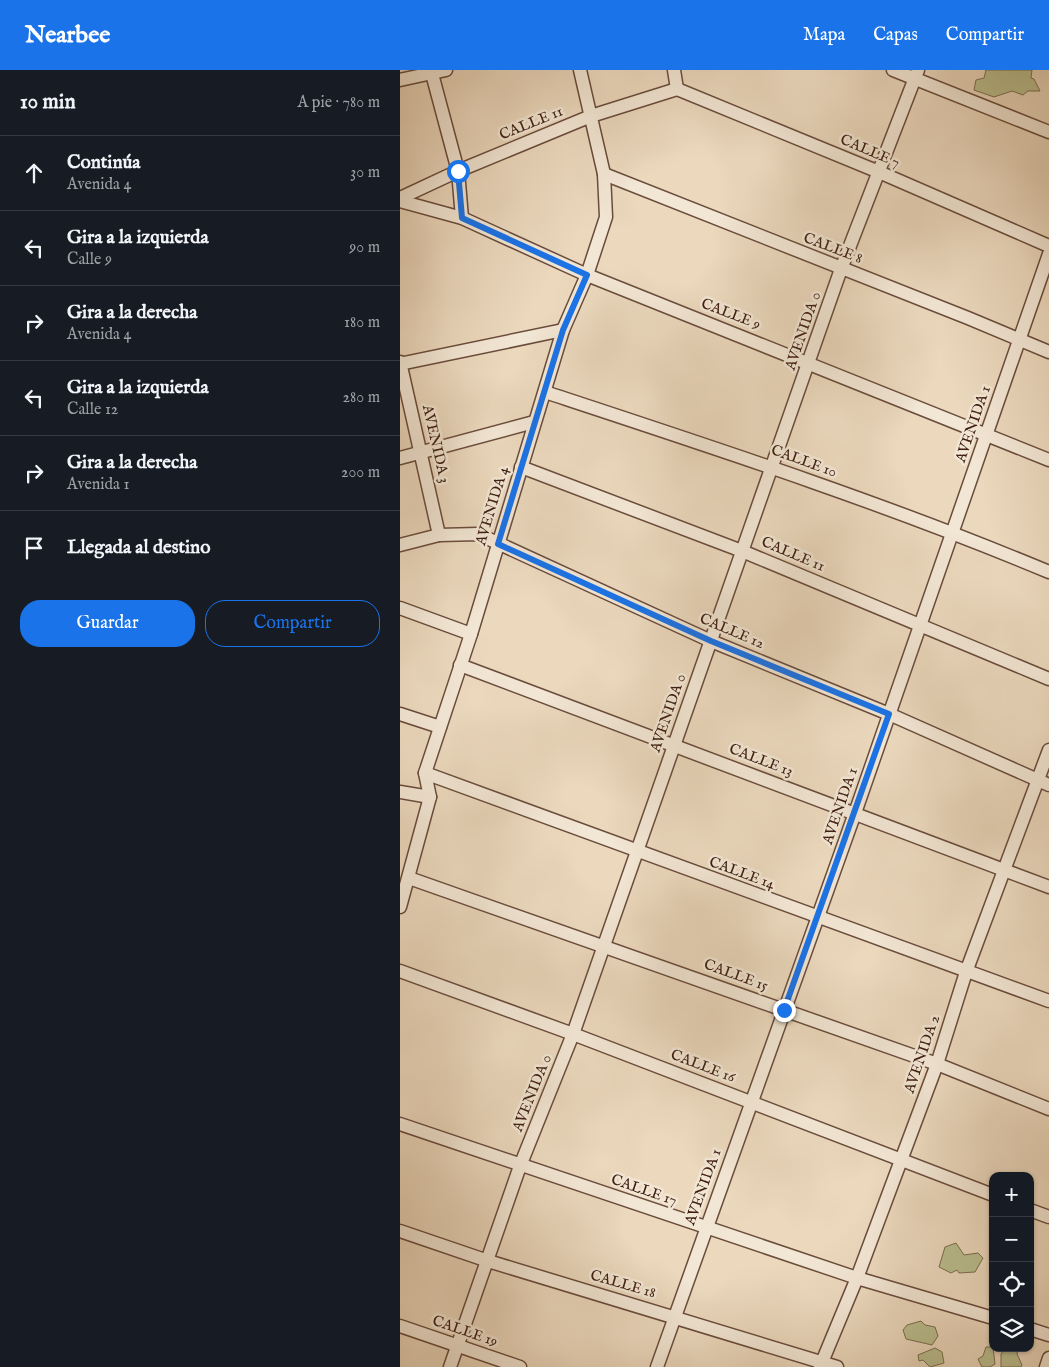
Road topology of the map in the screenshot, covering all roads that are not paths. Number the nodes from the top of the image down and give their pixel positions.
1 (446, 70) edge
2 (580, 70) edge
3 (674, 70) edge
4 (893, 70) edge
5 (431, 71) edge
6 (917, 74) edge
7 (400, 80) edge
8 (677, 89) junction
9 (591, 116) junction
10 (1049, 132) edge
11 (458, 171) junction
12 (879, 172) junction
13 (604, 174) junction
14 (400, 200) edge
15 (462, 218) junction
16 (1049, 246) edge
17 (1049, 254) edge
18 (842, 269) junction
19 (587, 275) junction
20 (563, 330) junction
21 (1020, 340) junction
22 (1049, 352) edge
23 (809, 362) junction
24 (400, 363) edge
25 (545, 392) junction
26 (534, 422) junction
27 (987, 435) junction
28 (421, 452) junction
29 (400, 458) edge
30 (1049, 460) edge
31 (772, 466) junction
32 (521, 468) junction
33 (954, 532) junction
34 (439, 535) junction
35 (498, 544) junction
36 (400, 545) edge
37 (742, 551) junction
38 (1049, 572) edge
39 (400, 608) edge
40 (920, 625) junction
41 (471, 634) junction
42 (711, 641) junction
43 (460, 665) junction
44 (1049, 679) edge
45 (400, 714) edge
46 (889, 714) junction
47 (440, 727) junction
48 (674, 745) junction
49 (1049, 750) edge
50 (425, 773) junction
51 (1044, 783) edge
52 (400, 792) edge
53 (430, 797) junction
54 (855, 813) junction
55 (637, 852) junction
56 (1003, 869) junction
57 (409, 878) junction
58 (1049, 887) edge
59 (400, 907) edge
60 (817, 917) junction
61 (604, 946) junction
62 (400, 971) edge
63 (966, 972) junction
64 (1049, 1001) edge
65 (784, 1010) junction
66 (573, 1034) junction
67 (937, 1064) junction
68 (751, 1102) junction
69 (1049, 1109) edge
70 (400, 1124) edge
71 (901, 1160) junction
72 (520, 1166) junction
73 (989, 1193) edge
74 (1034, 1211) edge
75 (1049, 1217) edge
76 (706, 1228) junction
77 (400, 1231) edge
78 (488, 1261) junction
79 (857, 1278) junction
80 (675, 1316) junction
81 (989, 1317) edge
82 (400, 1326) edge
83 (1034, 1330) edge
84 (1049, 1335) edge
85 (458, 1346) junction
86 (1049, 1358) edge
87 (821, 1365) edge
88 (450, 1367) edge
89 (520, 1367) edge
90 (657, 1367) edge
91 (837, 1367) edge
92 (1046, 1367) edge

1 - 5 street
2 - 9 street, AVENIDA 4
3 - 8 street
4 - 6 street
5 - 7 street
5 - 11 street
6 - 10 street
6 - 12 street, AVENIDA 0
8 - 9 street, CALLE 11
8 - 12 street, CALLE 7
9 - 11 street, CALLE 11
9 - 13 street, AVENIDA 4
11 - 14 street, CALLE 11
11 - 15 street
12 - 16 street, CALLE 7
12 - 18 street, AVENIDA 0
13 - 18 street, CALLE 8
13 - 19 street, AVENIDA 4
14 - 15 street, CALLE 9
15 - 19 street, CALLE 9
17 - 21 street, AVENIDA 1
18 - 21 street, CALLE 8
18 - 23 street, AVENIDA 0
19 - 20 street, AVENIDA 4
19 - 23 street, CALLE 9
20 - 24 street
20 - 25 street, AVENIDA 4
21 - 22 street, CALLE 8
21 - 27 street, AVENIDA 1
23 - 27 street, CALLE 9
23 - 31 street, AVENIDA 0
24 - 28 street, AVENIDA 3
25 - 26 street, AVENIDA 4
25 - 31 street, CALLE 10
26 - 28 street
26 - 32 street, AVENIDA 4
27 - 30 street, CALLE 9
27 - 33 street, AVENIDA 1
28 - 29 street
28 - 34 street, AVENIDA 3
31 - 33 street, CALLE 10
31 - 37 street, AVENIDA 0
32 - 35 street, AVENIDA 4
32 - 37 street, CALLE 11
33 - 38 street, CALLE 10
33 - 40 street, AVENIDA 1
34 - 35 street, CALLE 12
34 - 36 street, CALLE 12
35 - 41 street, AVENIDA 4
35 - 42 street, CALLE 12
37 - 40 street, CALLE 11
37 - 42 street, AVENIDA 0
39 - 41 street
40 - 44 street, CALLE 11
40 - 46 street, AVENIDA 1
41 - 43 street, AVENIDA 4
42 - 46 street, CALLE 12
42 - 48 street, AVENIDA 0
43 - 47 street, AVENIDA 4
43 - 48 street, CALLE 13
45 - 47 street
46 - 51 street, CALLE 12
46 - 54 street, AVENIDA 1
47 - 50 street, AVENIDA 4
48 - 54 street, CALLE 13
48 - 55 street, AVENIDA 0
49 - 51 street, AVENIDA 2
50 - 53 street, AVENIDA 4
50 - 55 street, CALLE 14
51 - 56 street, AVENIDA 2
52 - 53 street
53 - 57 street, AVENIDA 4
54 - 56 street, CALLE 13
54 - 60 street, AVENIDA 1
55 - 60 street, CALLE 14
55 - 61 street, AVENIDA 0
56 - 58 street, CALLE 13
56 - 63 street, AVENIDA 2
57 - 59 street, AVENIDA 4
57 - 61 street, CALLE 15
60 - 63 street, CALLE 14
60 - 65 street, AVENIDA 1
61 - 65 street, CALLE 15
61 - 66 street, AVENIDA 0
62 - 66 street, CALLE 16
63 - 64 street, CALLE 14
63 - 67 street, AVENIDA 2
65 - 67 street, CALLE 15
65 - 68 street, AVENIDA 1
66 - 68 street, CALLE 16
66 - 72 street, AVENIDA 0
67 - 69 street, CALLE 15
67 - 71 street, AVENIDA 2
68 - 71 street, CALLE 16
68 - 76 street, AVENIDA 1
70 - 72 street, CALLE 17
71 - 73 street, CALLE 16
71 - 79 street, AVENIDA 2
72 - 76 street, CALLE 17
72 - 78 street, AVENIDA 0
74 - 75 street
76 - 79 street, CALLE 17
76 - 80 street, AVENIDA 1
77 - 78 street, CALLE 18
78 - 80 street, CALLE 18
78 - 85 street, AVENIDA 0
79 - 81 street, CALLE 17
79 - 87 street, AVENIDA 2
80 - 87 street, CALLE 18
80 - 90 street, AVENIDA 1
82 - 85 street, CALLE 19
83 - 84 street
85 - 88 street, AVENIDA 0
85 - 89 street, CALLE 19
86 - 92 street
87 - 91 street, CALLE 18

